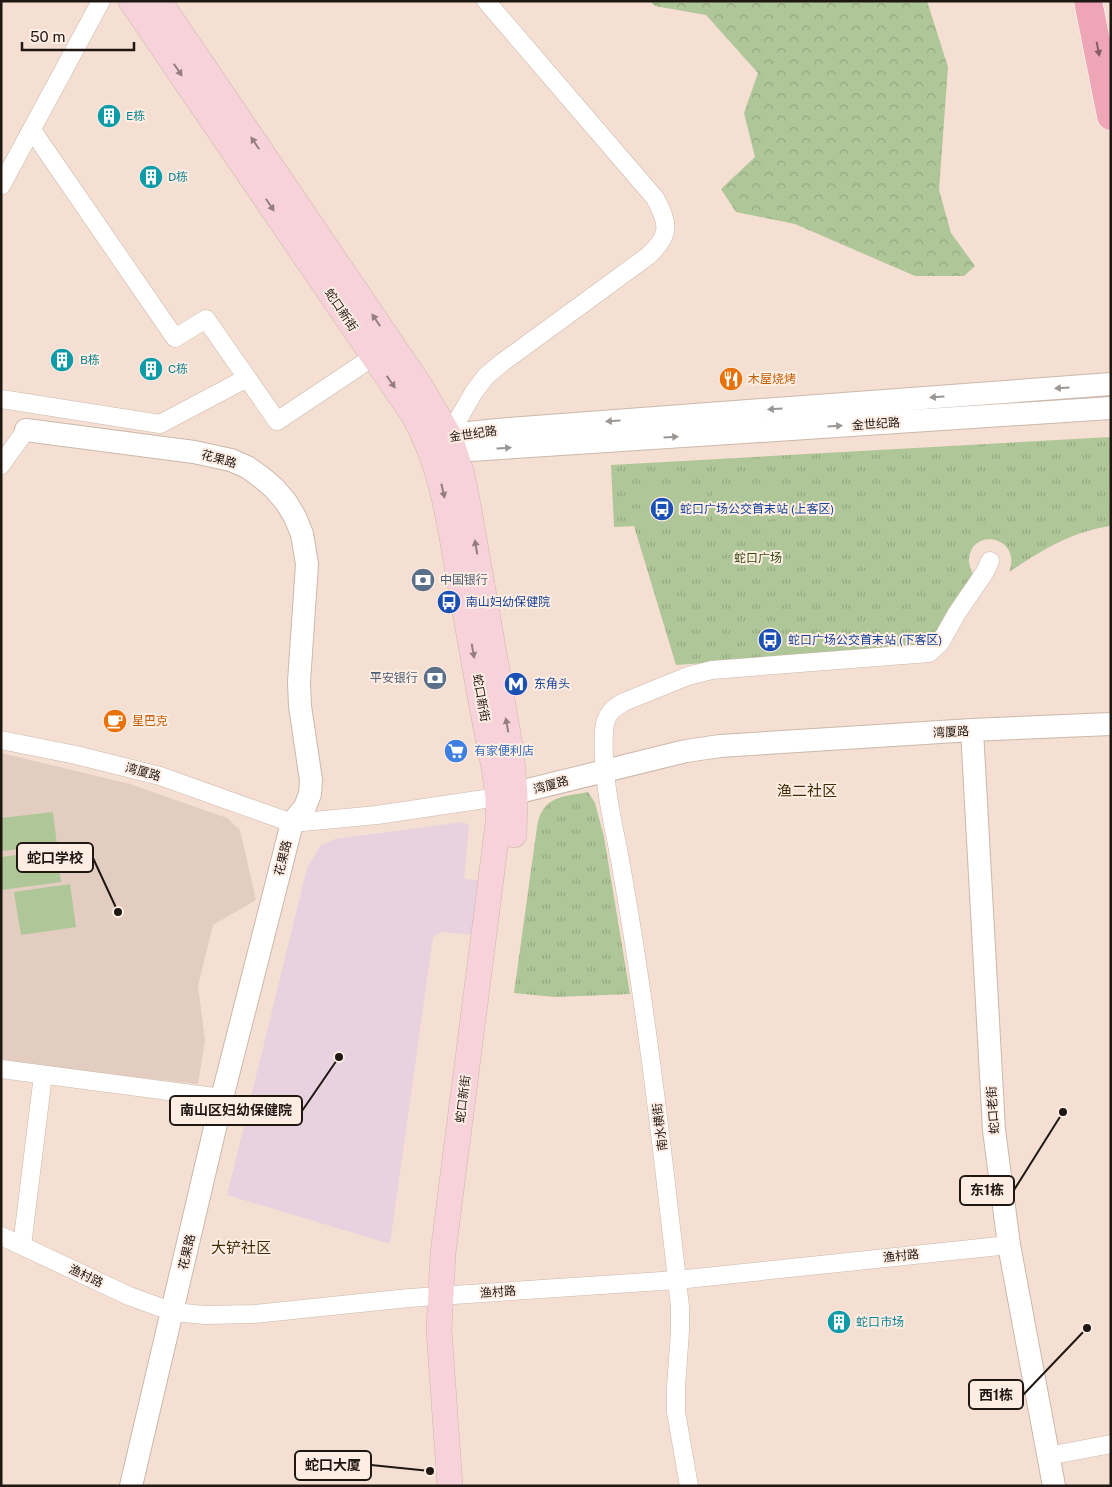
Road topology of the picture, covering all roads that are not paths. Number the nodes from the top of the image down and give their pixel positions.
1 (101, 1) edge
2 (131, 1) edge
3 (159, 1) edge
4 (486, 1) edge
5 (1088, 1) edge
6 (1107, 1) edge
7 (1111, 20) edge
8 (1111, 116) edge
9 (32, 130) junction
10 (1, 186) edge
11 (373, 357) junction
12 (247, 378) junction
13 (1111, 384) edge
14 (986, 394) junction
15 (1, 399) edge
16 (1111, 408) edge
17 (993, 416) junction
18 (26, 430) joint
19 (444, 444) junction
20 (1, 465) edge
21 (990, 561) dead end
22 (1111, 724) edge
23 (972, 730) junction
24 (1, 740) edge
25 (604, 771) junction
26 (506, 796) junction
27 (292, 823) junction
28 (1, 1069) edge
29 (44, 1075) junction
30 (222, 1098) junction
31 (1, 1236) edge
32 (1009, 1245) junction
33 (22, 1246) junction
34 (677, 1280) junction
35 (448, 1296) junction
36 (173, 1312) junction
37 (1111, 1444) edge
38 (1048, 1456) junction
39 (131, 1486) edge
40 (450, 1486) edge
41 (464, 1486) edge
42 (689, 1486) edge
43 (1054, 1486) edge

1 - 9 street
2 -> 11 main road, 蛇口新街
19 -> 3 main road, 蛇口新街
4 - 19 street
5 -> 8 main road
6 - 7 main road
9 - 10 street
9 - 12 street
11 - 12 street
11 -> 19 main road, 蛇口新街
12 - 15 street
13 -> 14 street, 金世纪路
14 - 17 street
14 -> 19 street, 金世纪路
16 - 17 street, 金世纪路
19 -> 17 street, 金世纪路
18 - 20 street
18 - 27 street, 花果路
19 - 26 main road, 蛇口新街
21 - 25 street, 南水横街
22 - 23 street, 湾厦路
23 - 25 street, 湾厦路
23 - 32 street, 蛇口老街
24 - 27 street, 湾厦路
25 - 26 street, 湾厦路
25 - 34 street, 南水横街
26 - 27 street, 湾厦路
26 - 35 main road, 蛇口新街
27 - 30 street, 花果路
28 - 29 street
29 - 30 street
29 - 33 street
30 - 36 street, 花果路
31 - 33 street, 渔村路
32 - 34 street, 渔村路
32 - 38 street, 蛇口老街
33 - 36 street, 渔村路
34 - 35 street, 渔村路
34 - 42 street, 南水横街
35 - 36 street, 渔村路
35 - 40 main road, 蛇口新街
35 - 41 main road, 蛇口新街
36 - 39 street, 花果路
37 - 38 street
38 - 43 street, 蛇口老街

